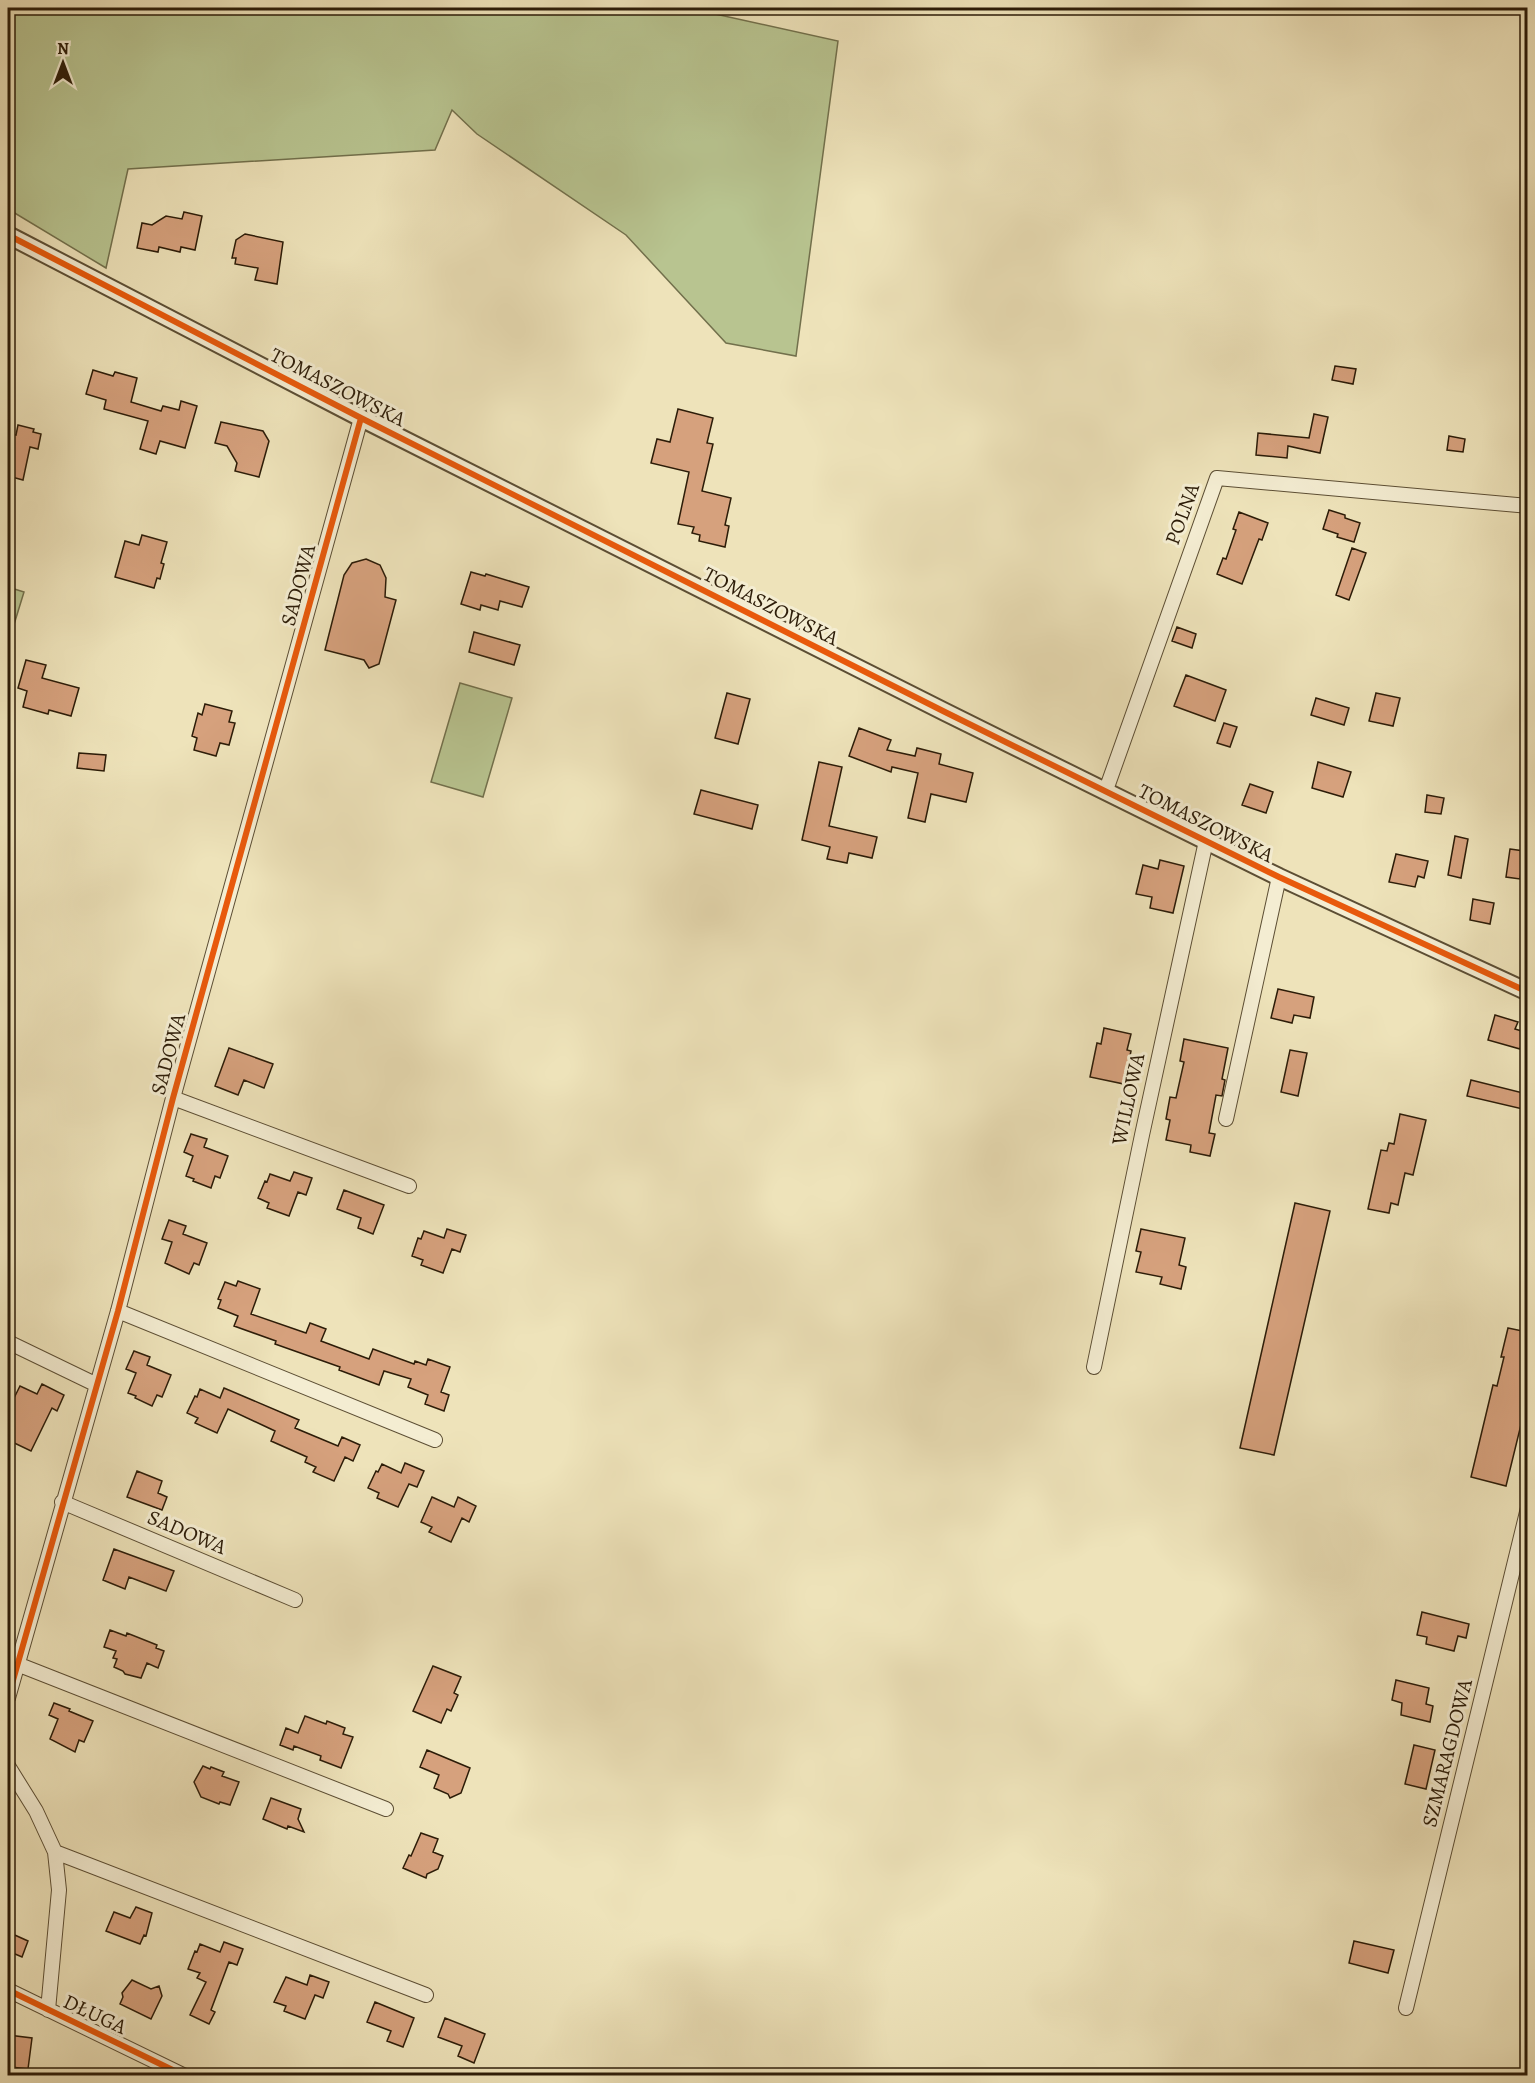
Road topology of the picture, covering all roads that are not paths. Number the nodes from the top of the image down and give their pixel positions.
1 (8, 235) edge
2 (361, 418) junction
3 (1527, 506) edge
4 (1106, 790) junction
5 (1206, 841) junction
6 (1279, 877) junction
7 (1527, 992) edge
8 (173, 1098) junction
9 (1226, 1119) dead end
10 (409, 1186) dead end
11 (118, 1311) junction
12 (8, 1342) edge
13 (1094, 1367) dead end
14 (97, 1385) junction
15 (435, 1440) dead end
16 (62, 1502) junction
17 (1527, 1508) edge
18 (295, 1600) dead end
19 (17, 1664) junction
20 (8, 1698) edge
21 (8, 1766) edge
22 (386, 1809) dead end
23 (55, 1852) junction
24 (8, 1990) edge
25 (426, 1995) dead end
26 (1406, 2008) dead end
27 (48, 2010) junction
28 (169, 2072) edge
29 (185, 2076) edge

1 - 2 street, TOMASZOWSKA
2 - 4 street, TOMASZOWSKA
2 - 8 street, SADOWA
3 - 4 street, POLNA
4 - 5 street, TOMASZOWSKA
5 - 6 street, TOMASZOWSKA
5 - 13 street, WILLOWA
6 - 7 street, TOMASZOWSKA
6 - 9 street
8 - 10 street
8 - 11 street, SADOWA
11 - 14 street, SADOWA
11 - 15 street
12 - 14 street
14 - 16 street, SADOWA
16 - 18 street, SADOWA
16 - 19 street, SADOWA
17 - 26 street, SZMARAGDOWA
19 - 20 street, SADOWA
19 - 22 street
21 - 23 street
23 - 25 street
23 - 27 street
24 - 27 street, DŁUGA
27 - 28 street, DŁUGA
28 - 29 street, DŁUGA

